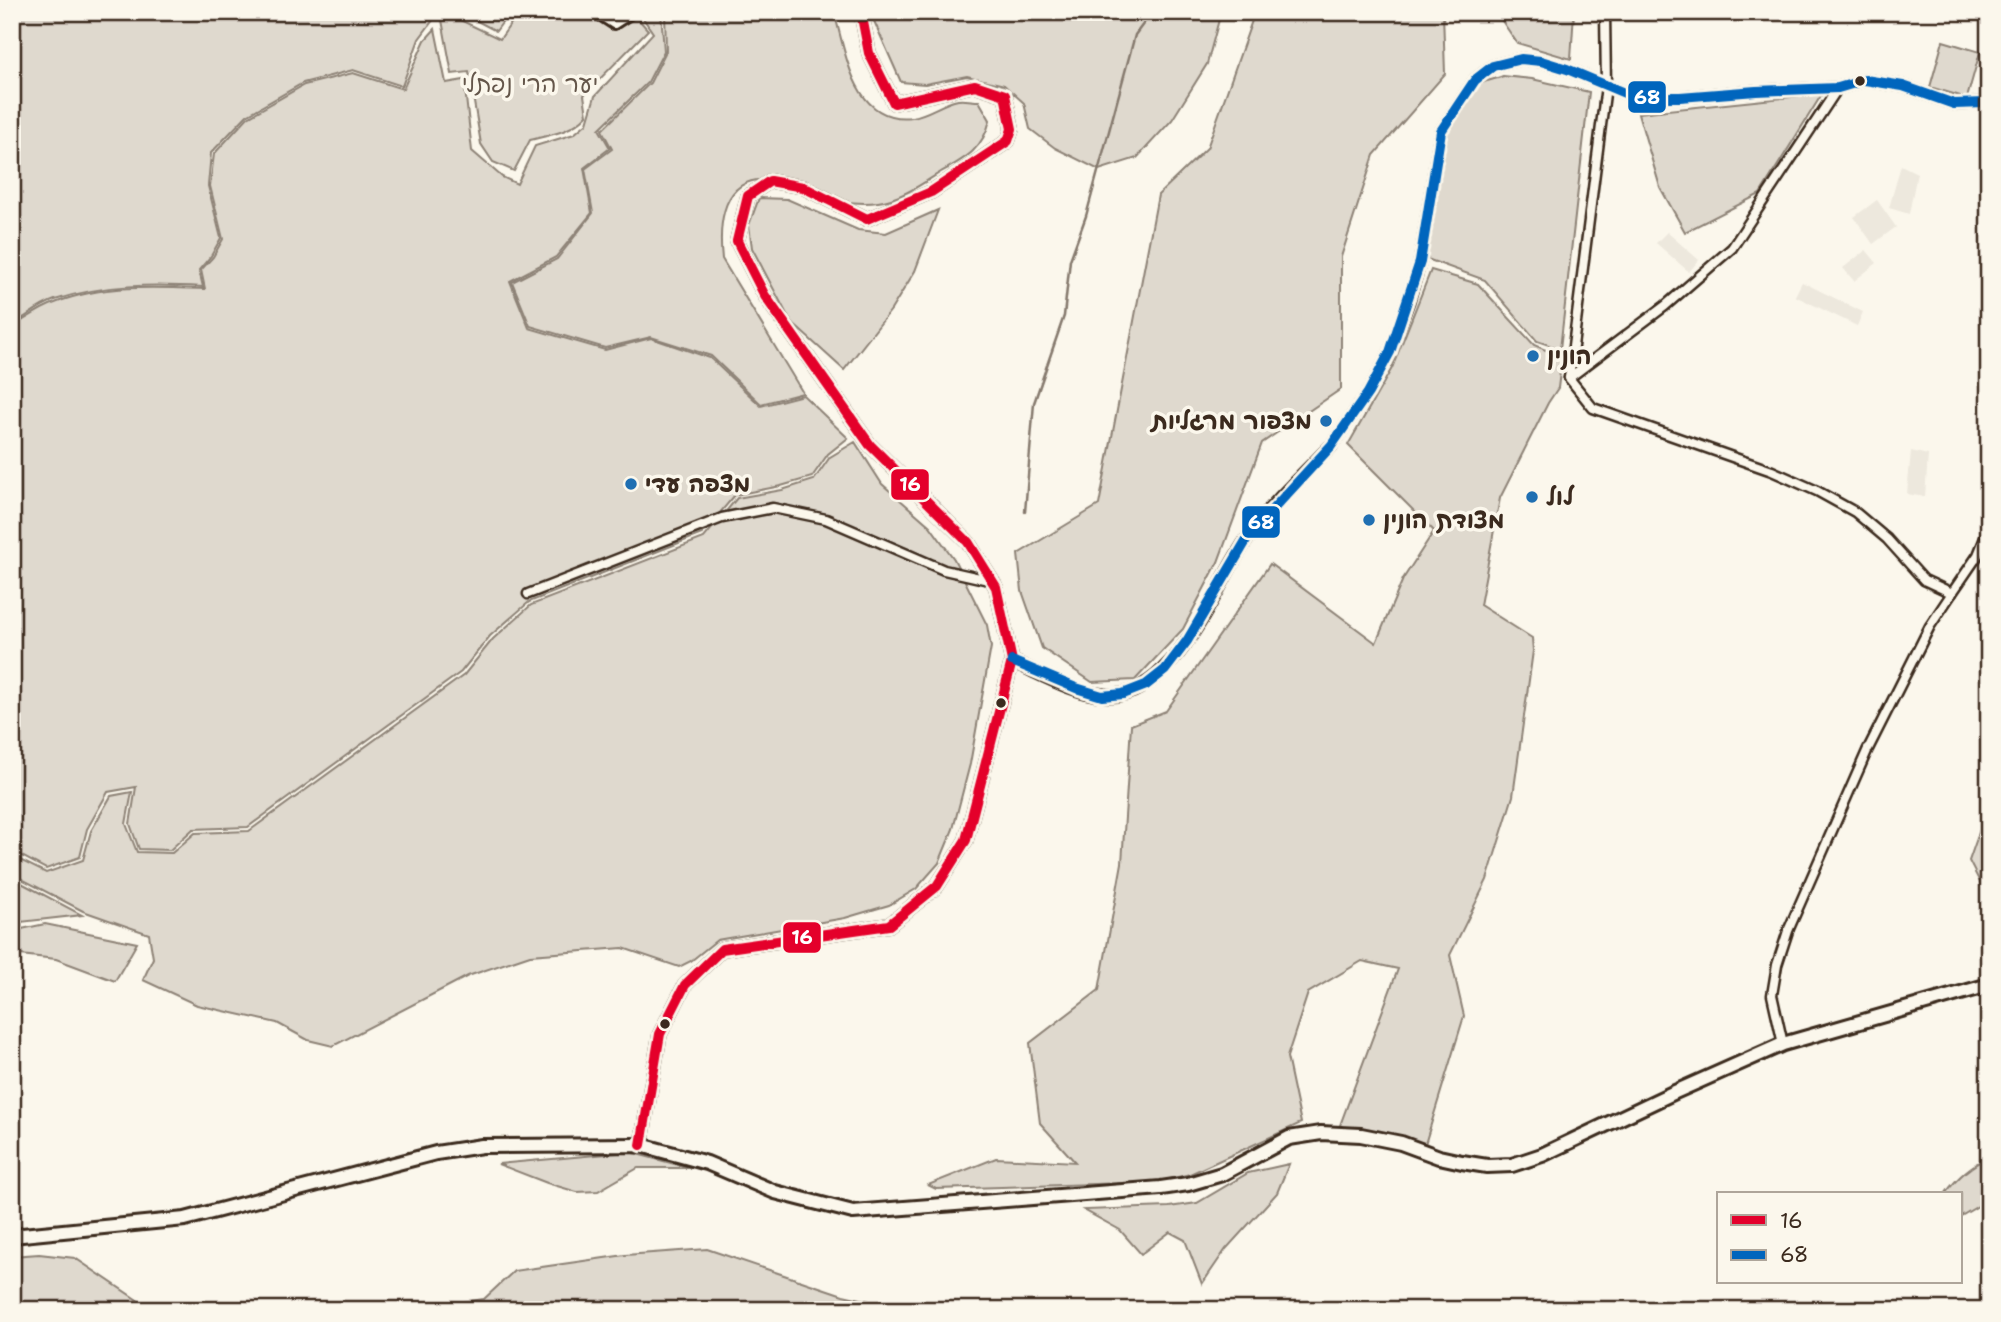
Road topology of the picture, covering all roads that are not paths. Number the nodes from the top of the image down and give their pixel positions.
1 (597, 12) edge
2 (631, 12) edge
3 (861, 12) edge
4 (1605, 12) edge
5 (1989, 77) edge
6 (1606, 86) junction
7 (1838, 88) junction
8 (1987, 106) edge
9 (1569, 378) junction
10 (1331, 446) joint
11 (1989, 528) edge
12 (993, 581) junction
13 (1952, 593) junction
14 (528, 594) dead end
15 (1012, 661) junction
16 (1989, 985) edge
17 (1783, 1044) junction
18 (640, 1145) junction
19 (12, 1236) edge

1 - 2 main road
3 - 12 main road
4 - 6 street
5 - 8 street
6 - 7 street
6 - 9 street
6 - 10 street
7 - 8 street
7 - 9 street
9 - 13 street
10 - 15 main road
11 - 13 street
12 - 14 street
12 - 15 main road
13 - 17 street
15 - 18 main road
16 - 17 main road
17 - 18 main road
18 - 19 main road

